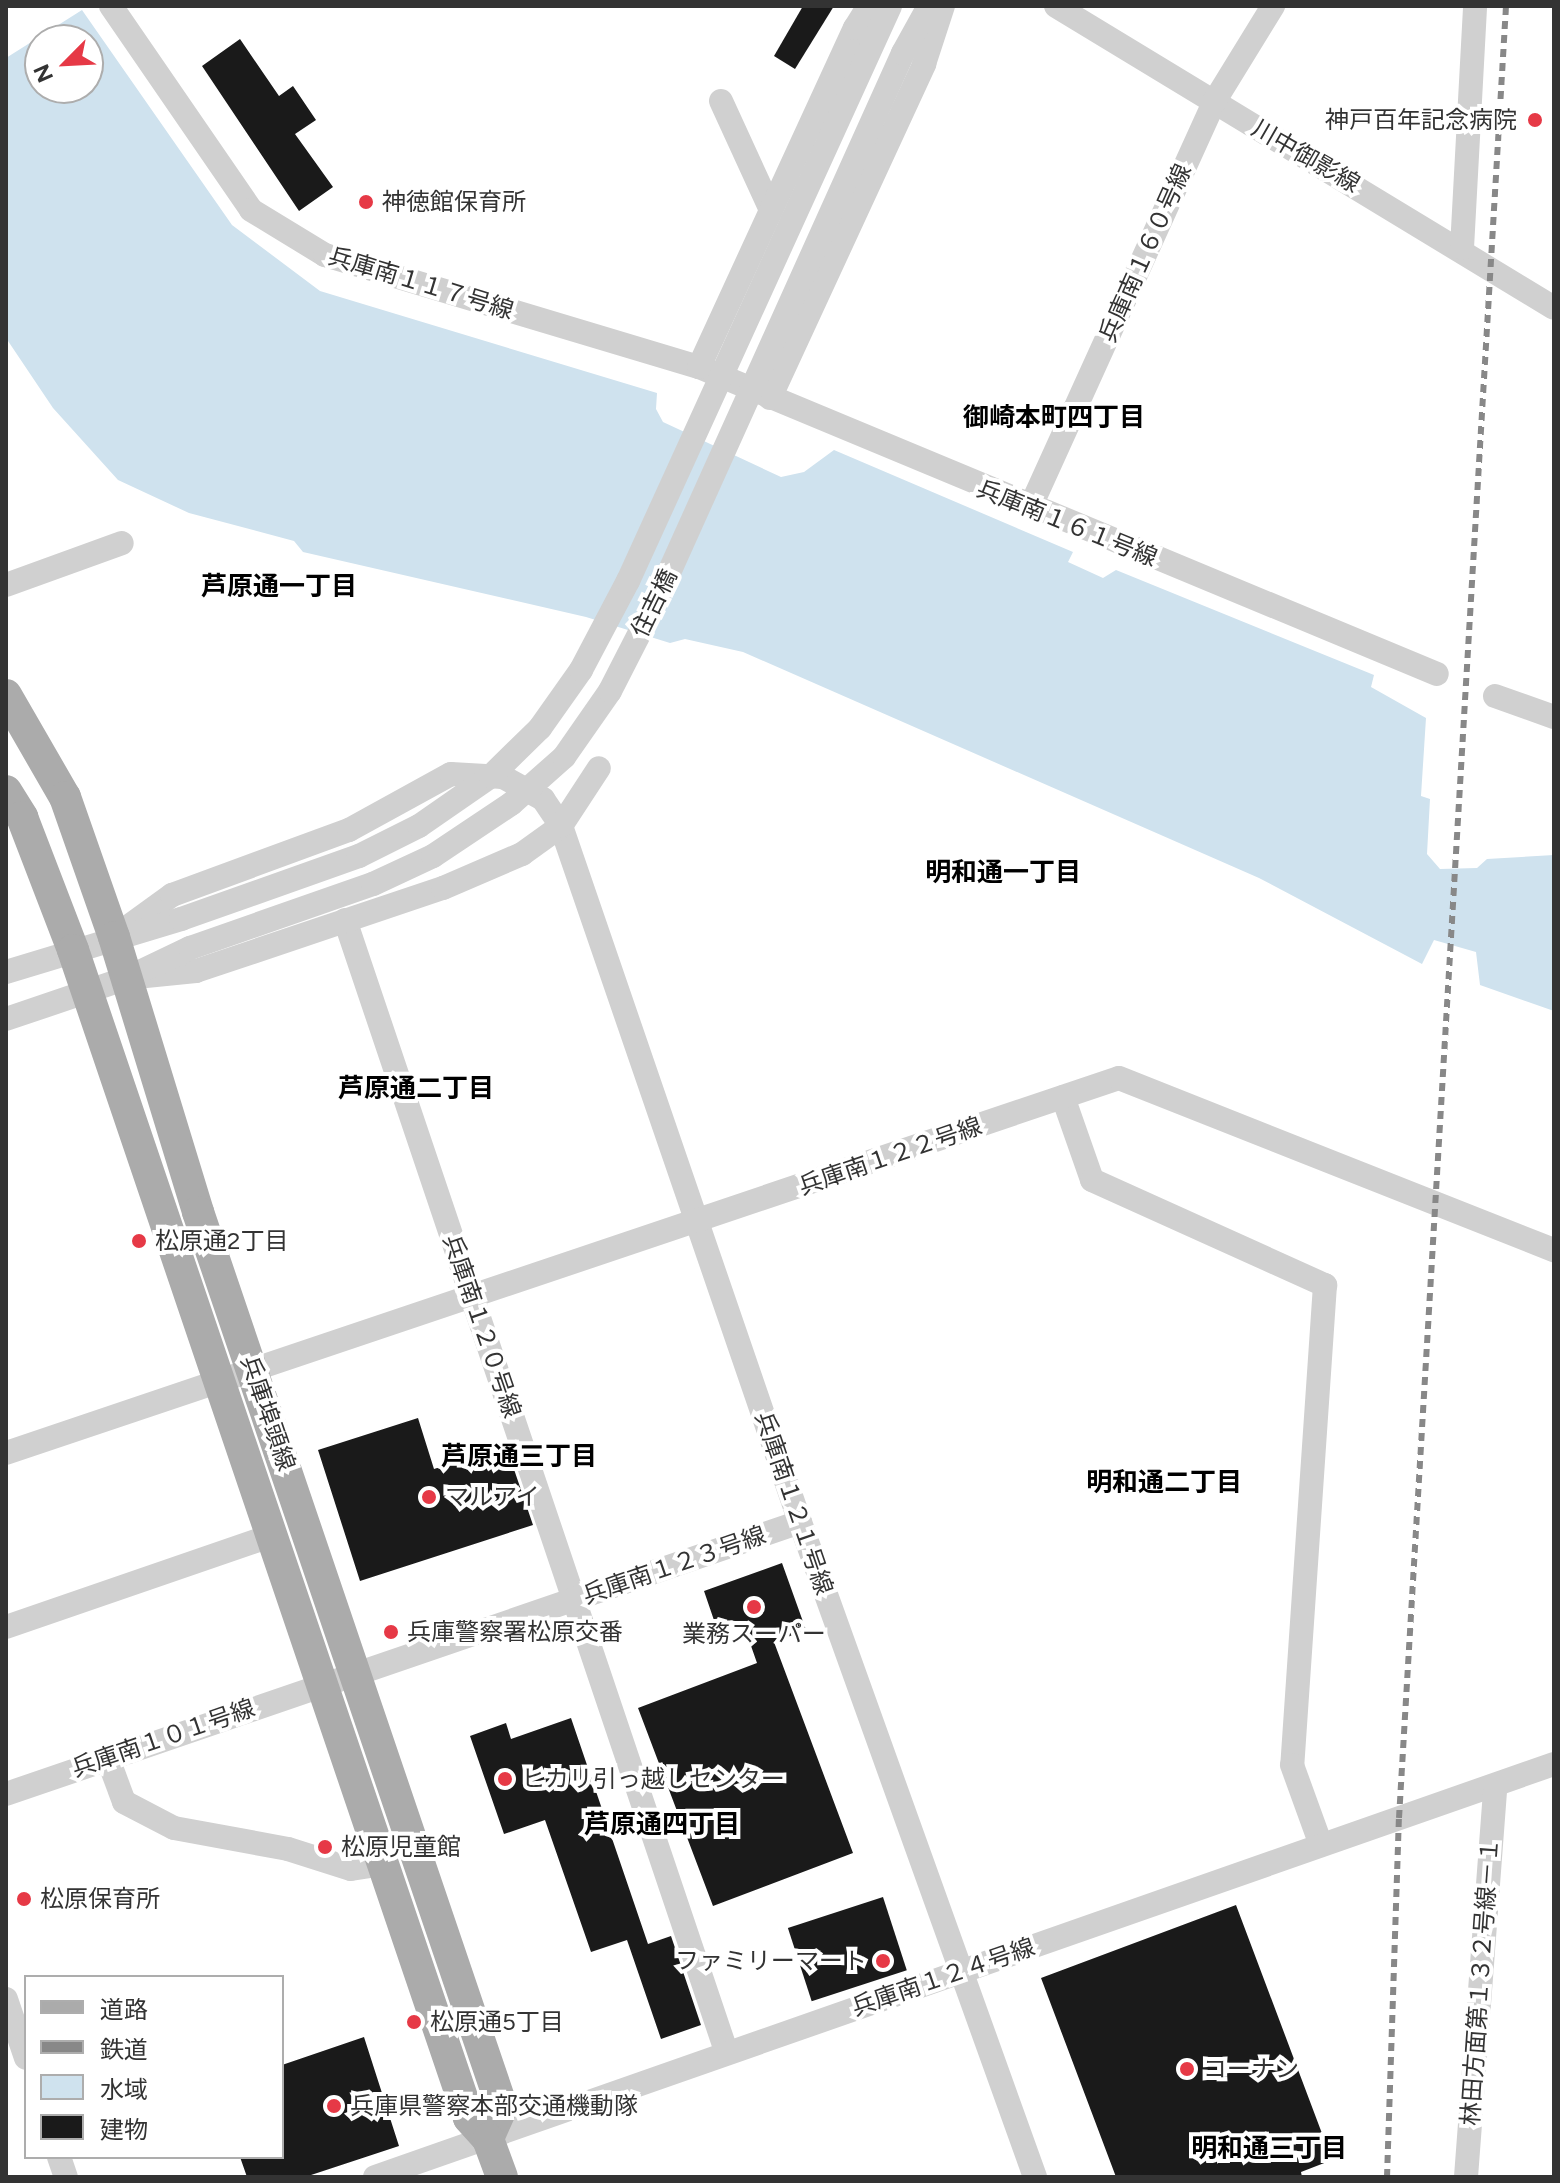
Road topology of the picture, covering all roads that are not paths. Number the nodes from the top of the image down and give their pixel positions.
1 (111, 6) edge
2 (869, 6) edge
3 (890, 6) edge
4 (929, 6) edge
5 (943, 6) edge
6 (1056, 6) edge
7 (1273, 6) edge
8 (1475, 6) edge
9 (721, 101) dead end
10 (1214, 102) junction
11 (771, 210) junction
12 (1462, 248) junction
13 (1554, 308) edge
14 (699, 367) junction
15 (770, 398) junction
16 (1030, 508) junction
17 (122, 543) dead end
18 (6, 585) edge
19 (1437, 674) dead end
20 (6, 695) edge
21 (1495, 696) dead end
22 (1554, 717) edge
23 (599, 768) dead end
24 (6, 791) edge
25 (561, 826) junction
26 (345, 920) junction
27 (114, 937) junction
28 (73, 950) junction
29 (6, 972) edge
30 (127, 978) junction
31 (87, 992) junction
32 (6, 1019) edge
33 (1063, 1097) junction
34 (698, 1222) junction
35 (1554, 1250) edge
36 (472, 1298) junction
37 (254, 1371) junction
38 (218, 1384) junction
39 (6, 1453) edge
40 (800, 1522) junction
41 (270, 1536) junction
42 (573, 1599) junction
43 (6, 1627) edge
44 (355, 1673) junction
45 (321, 1684) junction
46 (107, 1756) junction
47 (1554, 1764) edge
48 (1495, 1787) junction
49 (6, 1794) edge
50 (1321, 1845) junction
51 (384, 1864) junction
52 (438, 1914) junction
53 (405, 1927) junction
54 (961, 1971) junction
55 (6, 1999) edge
56 (726, 2051) junction
57 (24, 2052) edge
58 (488, 2139) junction
59 (375, 2177) edge
60 (502, 2177) edge
61 (1035, 2177) edge
62 (1466, 2177) edge

1 - 14 street, 兵庫南１１７号線
2 - 11 street
3 - 27 street, 住吉橋
4 - 30 street, 住吉橋
5 - 15 street
6 - 10 street, 川中御影線
7 - 10 street, 兵庫南１６０号線
8 - 12 street
9 - 11 street
10 - 12 street, 川中御影線
10 - 16 street, 兵庫南１６０号線
11 - 14 street
12 - 13 street, 川中御影線
14 - 15 street, 兵庫南１６１号線
15 - 16 street, 兵庫南１６１号線
16 - 19 street, 兵庫南１６１号線
17 - 18 street
20 - 27 main road, 兵庫埠頭線
21 - 22 street
23 - 25 street
24 - 28 main road, 兵庫埠頭線
25 - 26 street
25 - 27 street, 兵庫南１２１号線
25 - 34 street, 兵庫南１２１号線
26 - 30 street
26 - 36 street, 兵庫南１２０号線
27 - 28 street, 住吉橋
27 - 30 main road, 兵庫埠頭線
28 - 29 street, 住吉橋
28 - 31 main road, 兵庫埠頭線
30 - 31 street
30 - 37 main road, 兵庫埠頭線
31 - 32 street
31 - 38 main road, 兵庫埠頭線
33 - 34 street, 兵庫南１２２号線
33 - 35 street, 兵庫南１２２号線
33 - 50 street
34 - 36 street, 兵庫南１２２号線
34 - 40 street, 兵庫南１２１号線
36 - 37 street, 兵庫南１２２号線
36 - 42 street, 兵庫南１２０号線
37 - 38 street, 兵庫南１２２号線
37 - 44 main road, 兵庫埠頭線
38 - 39 street, 兵庫南１２２号線
38 - 41 main road, 兵庫埠頭線
40 - 42 street, 兵庫南１２３号線
40 - 54 street, 兵庫南１２１号線
41 - 43 street
41 - 45 main road, 兵庫埠頭線
42 - 44 street, 兵庫南１２３号線
42 - 56 street, 兵庫南１２０号線
44 - 45 street, 兵庫南１２３号線
44 - 52 main road, 兵庫埠頭線
45 - 46 street, 兵庫南１０１号線
45 - 51 main road, 兵庫埠頭線
46 - 49 street, 兵庫南１０１号線
46 - 51 street
47 - 48 street, 兵庫南１２４号線
48 - 50 street, 兵庫南１２４号線
48 - 62 street, 林田方面第１３２号線－１
50 - 54 street, 兵庫南１２４号線
51 - 53 main road, 兵庫埠頭線
52 - 53 main road
52 - 58 main road, 兵庫埠頭線
53 - 58 main road, 兵庫埠頭線
54 - 56 street, 兵庫南１２４号線
54 - 61 street, 兵庫南１２１号線
55 - 57 street
56 - 58 street, 兵庫南１２４号線
58 - 59 street, 兵庫南１２４号線
58 - 60 main road, 兵庫埠頭線

